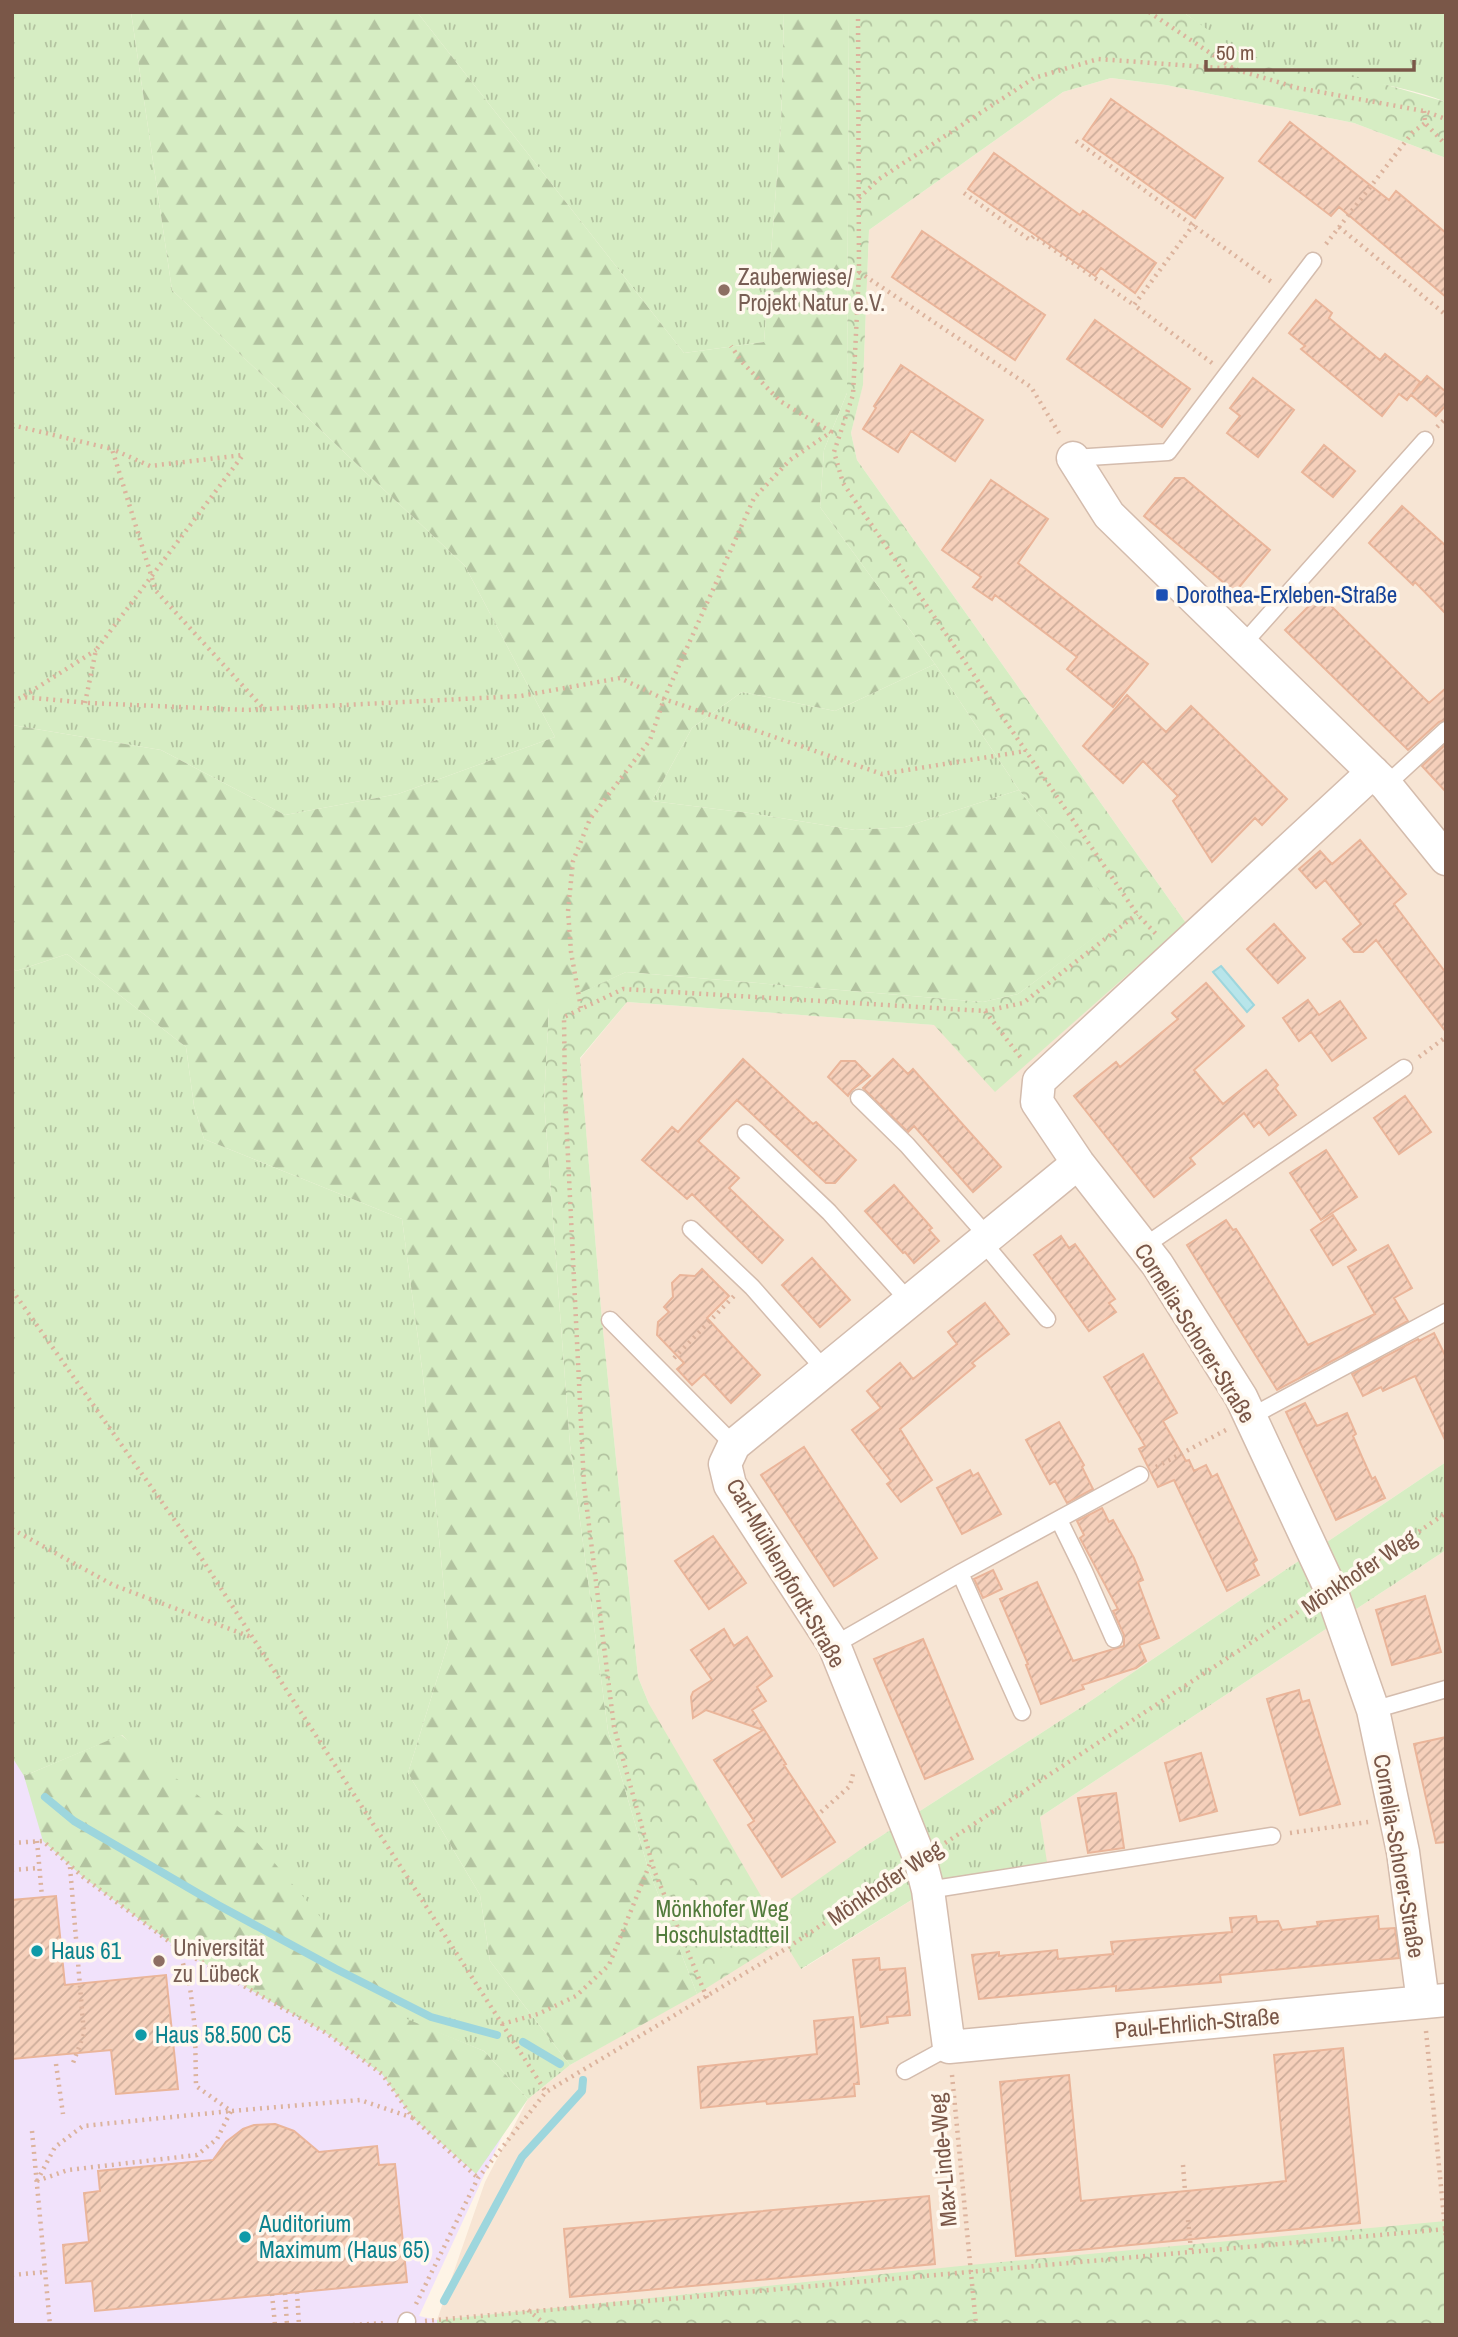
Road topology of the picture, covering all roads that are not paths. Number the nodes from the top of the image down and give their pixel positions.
1 (1313, 261) road end
2 (1425, 440) dead end
3 (1073, 458) joint
4 (1243, 644) junction
5 (1446, 730) edge
6 (1380, 778) junction
7 (1446, 859) edge
8 (1404, 1068) road end
9 (859, 1098) dead end
10 (746, 1133) dead end
11 (1078, 1163) junction
12 (691, 1229) dead end
13 (985, 1239) junction
14 (1143, 1247) junction
15 (909, 1301) junction
16 (1446, 1312) edge
17 (1047, 1318) dead end
18 (610, 1320) dead end
19 (825, 1370) junction
20 (1250, 1417) junction
21 (734, 1445) junction
22 (1140, 1475) road end
23 (1059, 1520) junction
24 (960, 1573) junction
25 (1114, 1639) dead end
26 (834, 1645) junction
27 (1446, 1689) edge
28 (1373, 1710) junction
29 (1023, 1712) dead end
30 (1272, 1836) road end
31 (928, 1890) junction
32 (1435, 2001) edge
33 (949, 2047) junction
34 (905, 2071) dead end

1 - 3 lane
2 - 4 lane
3 - 4 street
4 - 6 street
5 - 6 lane
6 - 7 street
6 - 11 street, Cornelia-Schorer-Straße
8 - 14 lane
9 - 13 lane
10 - 15 lane
11 - 13 street, Carl-Mühlenpfordt-Straße
11 - 14 street, Cornelia-Schorer-Straße
12 - 19 lane
13 - 15 street, Carl-Mühlenpfordt-Straße
13 - 17 lane
14 - 20 street, Cornelia-Schorer-Straße
15 - 19 street, Carl-Mühlenpfordt-Straße
16 - 20 lane
18 - 21 lane
19 - 21 street, Carl-Mühlenpfordt-Straße
20 - 28 street, Cornelia-Schorer-Straße
21 - 26 street, Carl-Mühlenpfordt-Straße
22 - 23 lane
23 - 24 lane
23 - 25 lane
24 - 26 lane
24 - 29 lane
26 - 31 street, Carl-Mühlenpfordt-Straße
27 - 28 lane
28 - 32 street, Cornelia-Schorer-Straße
30 - 31 lane
31 - 33 street, Carl-Mühlenpfordt-Straße
32 - 33 street, Paul-Ehrlich-Straße
33 - 34 lane

